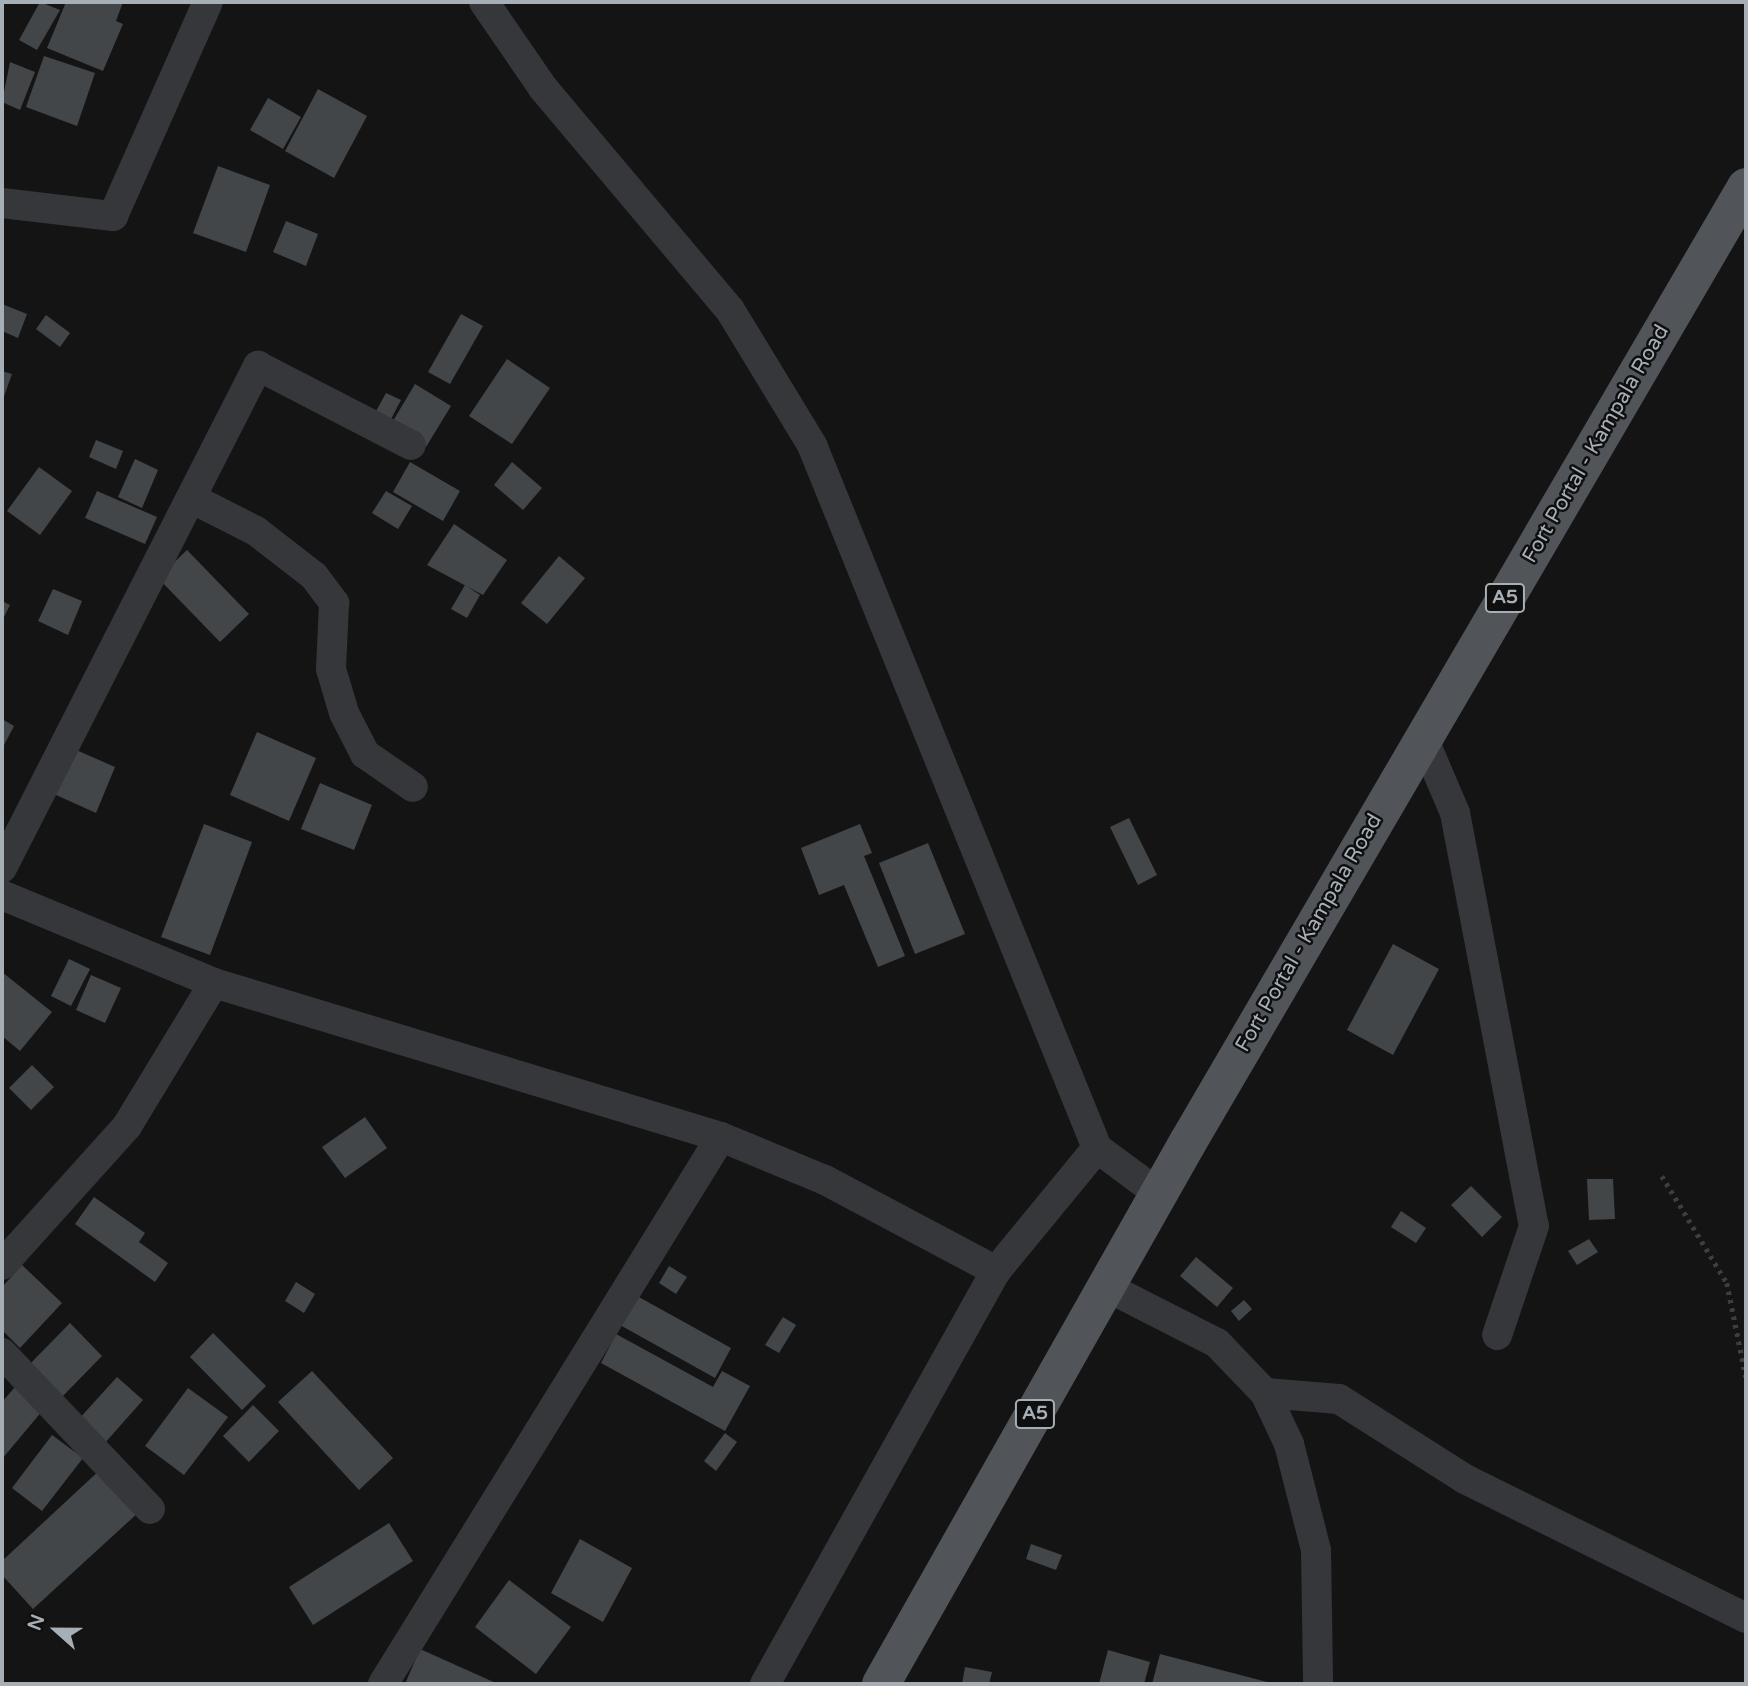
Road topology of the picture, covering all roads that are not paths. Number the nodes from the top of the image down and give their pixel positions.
1 (208, 2) edge
2 (484, 2) edge
3 (1746, 187) edge
4 (2, 204) edge
5 (411, 445) dead end
6 (191, 498) junction
7 (1423, 738) junction
8 (413, 787) dead end
9 (2, 867) edge
10 (2, 895) edge
11 (214, 983) junction
12 (721, 1138) junction
13 (1097, 1148) junction
14 (1159, 1194) junction
15 (2, 1265) edge
16 (996, 1271) junction
17 (1107, 1287) junction
18 (1497, 1335) dead end
19 (2, 1353) edge
20 (1265, 1393) junction
21 (150, 1509) dead end
22 (1746, 1618) edge
23 (383, 1684) edge
24 (765, 1684) edge
25 (881, 1684) edge
26 (1318, 1684) edge

1 - 4 street
2 - 13 street
3 - 7 main road, Fort Portal - Kampala Road / A5
5 - 6 street
6 - 8 street
6 - 9 street
7 - 14 main road, Fort Portal - Kampala Road / A5
7 - 18 street
10 - 11 street
11 - 12 street
11 - 15 street
12 - 16 street
12 - 23 street
13 - 14 street
13 - 16 street
14 - 17 main road, Fort Portal - Kampala Road / A5
16 - 24 street
17 - 20 street
17 - 25 main road, Fort Portal - Kampala Road / A5
19 - 21 street
20 - 22 street
20 - 26 street

